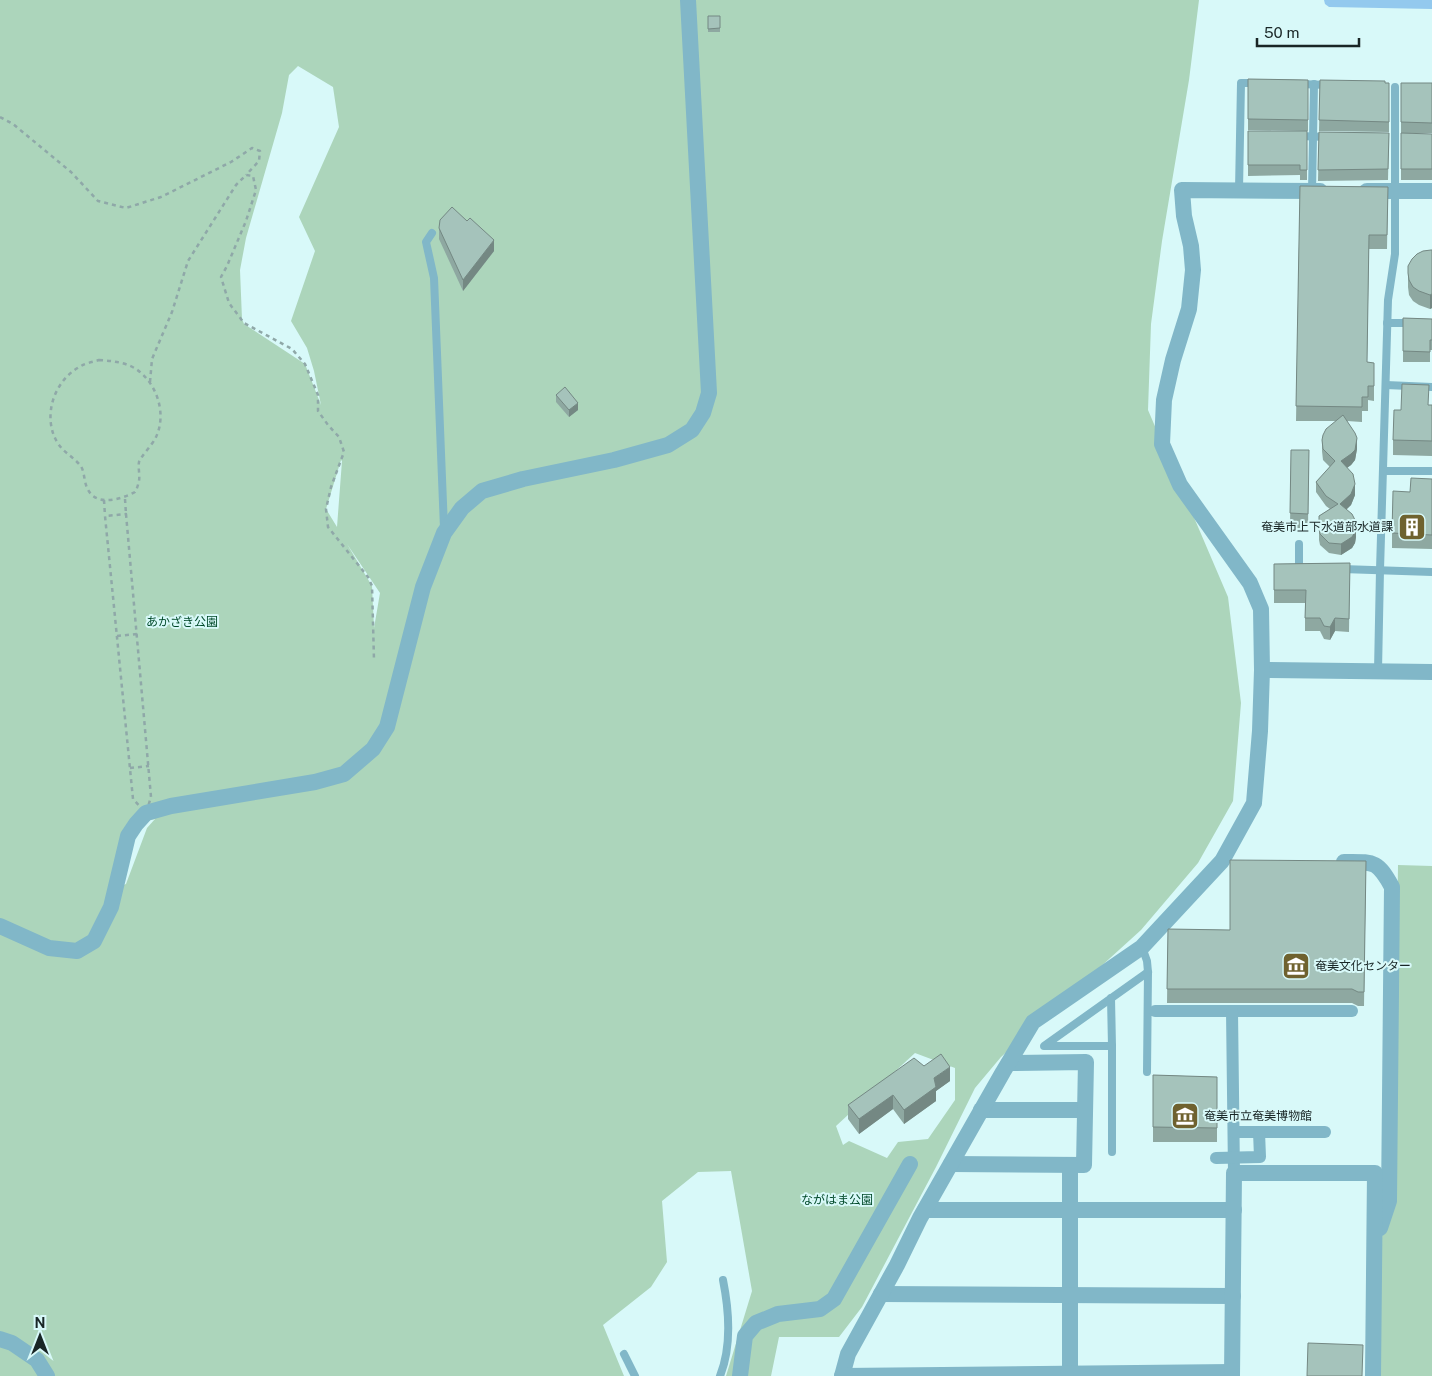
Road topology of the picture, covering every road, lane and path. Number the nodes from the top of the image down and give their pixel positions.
1 (688, 0) edge
2 (1268, 83) edge
3 (1287, 84) edge
4 (1314, 84) junction
5 (1332, 85) edge
6 (1386, 86) edge
7 (1395, 87) junction
8 (1404, 87) edge
9 (0, 117) edge
10 (1240, 135) junction
11 (1249, 135) edge
12 (1295, 136) edge
13 (1314, 137) junction
14 (1332, 137) edge
15 (1386, 138) edge
16 (1395, 138) junction
17 (1404, 138) edge
18 (246, 174) junction
19 (1239, 190) junction
20 (1312, 190) junction
21 (1331, 191) edge
22 (1349, 191) edge
23 (1395, 191) junction
24 (1432, 191) edge
25 (432, 233) dead end
26 (1387, 323) junction
27 (1432, 323) edge
28 (150, 382) junction
29 (1386, 385) junction
30 (1432, 387) edge
31 (1383, 471) junction
32 (1432, 471) edge
33 (124, 498) junction
34 (104, 500) junction
35 (126, 514) junction
36 (105, 516) junction
37 (444, 533) junction
38 (1299, 544) dead end
39 (1308, 568) edge
40 (1335, 569) edge
41 (1380, 570) junction
42 (1432, 572) edge
43 (137, 634) junction
44 (117, 636) junction
45 (374, 660) dead end
46 (1262, 670) junction
47 (1378, 671) junction
48 (1432, 672) edge
49 (149, 766) junction
50 (130, 768) junction
51 (146, 813) junction
52 (1222, 861) junction
53 (1242, 861) edge
54 (1331, 862) edge
55 (0, 926) edge
56 (1142, 947) junction
57 (1148, 972) junction
58 (1111, 998) junction
59 (1155, 1011) dead end
60 (1232, 1011) junction
61 (1352, 1011) dead end
62 (1112, 1046) junction
63 (1009, 1062) junction
64 (1147, 1072) dead end
65 (982, 1110) junction
66 (1085, 1110) junction
67 (1234, 1132) junction
68 (1259, 1132) junction
69 (1326, 1132) dead end
70 (1112, 1152) dead end
71 (1234, 1157) junction
72 (1216, 1158) dead end
73 (910, 1164) dead end
74 (951, 1164) junction
75 (1070, 1165) junction
76 (1234, 1173) junction
77 (925, 1210) junction
78 (1234, 1210) junction
79 (1069, 1211) junction
80 (1375, 1243) junction
81 (723, 1280) dead end
82 (882, 1294) junction
83 (1070, 1296) junction
84 (1233, 1296) junction
85 (0, 1338) edge
86 (624, 1354) dead end
87 (1070, 1374) edge
88 (1232, 1374) edge
89 (47, 1376) edge
90 (635, 1376) edge
91 (720, 1376) edge
92 (740, 1376) edge
93 (842, 1376) edge
94 (1373, 1376) edge

1 - 37 street
2 - 10 lane
3 - 4 lane
4 - 5 lane
4 - 13 lane
6 - 7 lane
7 - 8 lane
7 - 16 lane
9 - 18 path
10 - 11 lane
10 - 19 lane
12 - 13 lane
13 - 14 lane
13 - 20 lane
15 - 16 lane
16 - 17 lane
16 - 23 lane
18 - 28 path
18 - 45 path
19 - 20 street
19 - 46 street
20 - 21 street
22 - 23 street
23 - 24 street
23 - 26 lane
25 - 37 lane
26 - 27 lane
26 - 29 lane
28 - 33 path
28 - 34 path
29 - 30 lane
29 - 31 lane
31 - 32 lane
31 - 41 lane
33 - 34 path
33 - 35 path
34 - 36 path
35 - 36 path
35 - 43 path
36 - 44 path
37 - 51 street
38 - 39 lane
40 - 41 lane
41 - 42 lane
41 - 47 lane
43 - 44 path
43 - 49 path
44 - 50 path
46 - 47 street
46 - 52 street
47 - 48 street
49 - 50 path
49 - 51 path
50 - 51 path
51 - 55 street
52 - 53 street
52 - 56 street
54 - 80 street
56 - 57 lane
56 - 63 street
57 - 58 lane
57 - 64 lane
58 - 62 lane
58 - 62 lane
59 - 60 street
60 - 61 street
60 - 67 street
62 - 70 lane
63 - 65 street
63 - 66 street
65 - 66 street
65 - 74 street
66 - 75 street
67 - 68 street
67 - 71 street
68 - 69 street
68 - 71 street
71 - 72 street
71 - 76 street
73 - 92 street
74 - 75 street
74 - 77 street
75 - 79 street
76 - 78 street
76 - 80 street
77 - 79 street
77 - 82 street
78 - 79 street
78 - 84 street
79 - 83 street
80 - 94 street
81 - 91 lane
82 - 83 street
82 - 93 street
83 - 84 street
83 - 87 street
84 - 88 street
85 - 89 street
86 - 90 lane
87 - 88 street
87 - 93 street

